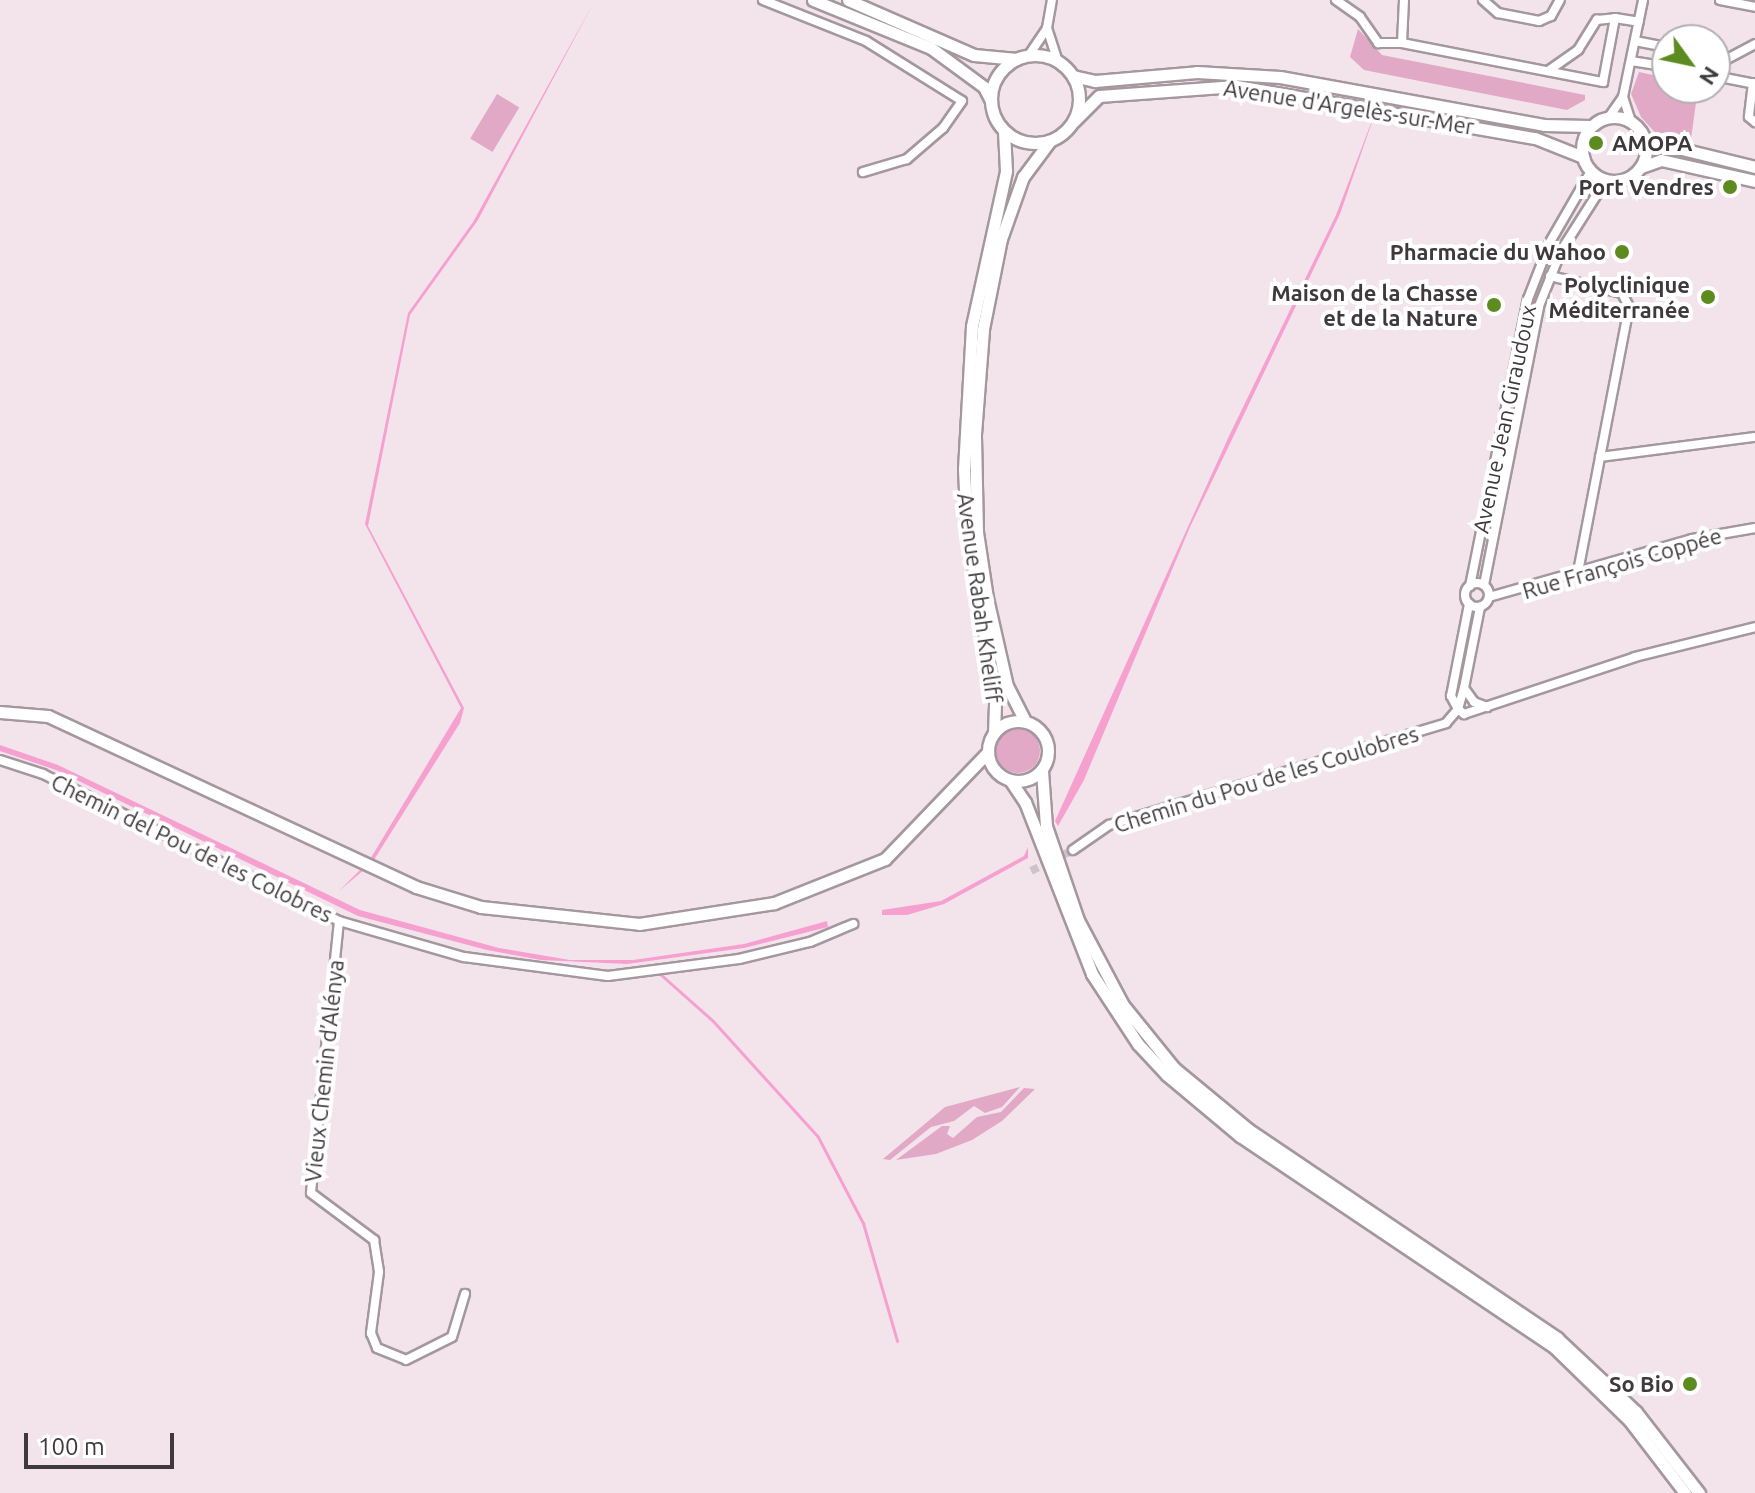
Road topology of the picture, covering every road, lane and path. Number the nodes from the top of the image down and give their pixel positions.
1 (763, 0) edge
2 (813, 0) edge
3 (848, 0) edge
4 (1052, 0) edge
5 (1336, 0) edge
6 (1404, 0) edge
7 (1483, 0) edge
8 (1560, 0) edge
9 (1643, 0) edge
10 (1720, 0) edge
11 (1755, 7) edge
12 (1615, 18) junction
13 (1639, 22) junction
14 (1047, 28) junction
15 (1635, 41) junction
16 (1402, 43) junction
17 (1651, 44) edge
18 (1755, 44) edge
19 (1023, 57) junction
20 (1731, 57) edge
21 (1058, 61) junction
22 (1631, 61) junction
23 (1651, 64) edge
24 (1548, 71) junction
25 (1073, 76) junction
26 (1731, 79) edge
27 (1754, 84) edge
28 (1623, 97) junction
29 (991, 101) junction
30 (1609, 117) junction
31 (1074, 121) junction
32 (1631, 121) junction
33 (1755, 122) edge
34 (1591, 126) junction
35 (1004, 131) junction
36 (1645, 140) junction
37 (1049, 142) junction
38 (1583, 157) junction
39 (1640, 167) junction
40 (1755, 167) edge
41 (1591, 171) junction
42 (863, 172) dead end
43 (1606, 180) junction
44 (1755, 181) edge
45 (1550, 276) junction
46 (1755, 437) edge
47 (1600, 457) junction
48 (1755, 528) edge
49 (1578, 572) junction
50 (1484, 585) junction
51 (1470, 586) junction
52 (1489, 597) junction
53 (1469, 604) junction
54 (1480, 607) junction
55 (1755, 627) edge
56 (1464, 688) junction
57 (1474, 702) junction
58 (1487, 707) junction
59 (1458, 709) junction
60 (0, 712) edge
61 (1025, 721) junction
62 (994, 733) junction
63 (988, 752) junction
64 (0, 760) edge
65 (1042, 771) junction
66 (998, 774) junction
67 (1010, 780) junction
68 (962, 785) junction
69 (1073, 850) tunnel mouth
70 (339, 921) junction
71 (853, 924) dead end
72 (465, 1294) dead end
73 (1685, 1493) edge
74 (1699, 1493) edge

1 - 42 street
2 - 29 main road
3 - 19 main road
4 - 14 street
5 - 16 street
6 - 16 street
7 - 8 street
9 - 13 street
10 - 11 street
12 - 13 street
12 - 24 street
12 - 24 street
13 - 15 street
14 - 19 street
14 - 21 street
15 - 17 street
15 - 22 street
16 - 24 street
18 - 20 street
19 - 21 main road
19 - 29 main road
21 - 25 main road
22 - 23 street
22 - 28 street
25 - 31 main road
25 - 34 main road, Avenue d'Argelès-sur-Mer
26 - 27 street
27 - 33 street
28 - 30 street
28 - 32 street
29 - 35 main road
30 - 32 main road
30 - 34 main road
31 - 37 main road
31 - 38 main road, Avenue d'Argelès-sur-Mer
32 - 36 main road
34 - 38 main road
35 - 37 main road
35 - 62 main road, Avenue Rabah Kheliff
36 - 39 main road
36 - 40 main road
37 - 61 main road, Avenue Rabah Kheliff
38 - 41 main road
39 - 43 main road
39 - 44 main road
41 - 43 main road
41 - 51 street, Avenue Jean Giraudoux
43 - 45 street, Avenue Jean Giraudoux
45 - 47 street
45 - 50 street, Avenue Jean Giraudoux
46 - 47 street
47 - 49 street
48 - 49 street, Rue François Coppée
49 - 52 street, Rue François Coppée
50 - 51 street
50 - 52 street
51 - 53 street
52 - 54 street
53 - 54 street
53 - 59 street
54 - 56 street
55 - 58 street
56 - 57 street
56 - 59 street
57 - 58 street
57 - 59 street, Chemin du Pou de les Coulobres
58 - 59 street
59 - 69 street, Chemin du Pou de les Coulobres
60 - 68 main road
61 - 62 main road
61 - 65 main road
62 - 63 main road
63 - 66 main road
63 - 68 main road
64 - 70 street, Chemin del Pou de les Colobres
65 - 67 main road
65 - 74 main road
66 - 67 main road
66 - 68 main road
67 - 73 main road
70 - 71 street, Chemin del Pou de les Colobres
70 - 72 street, Vieux Chemin d’Alénya

